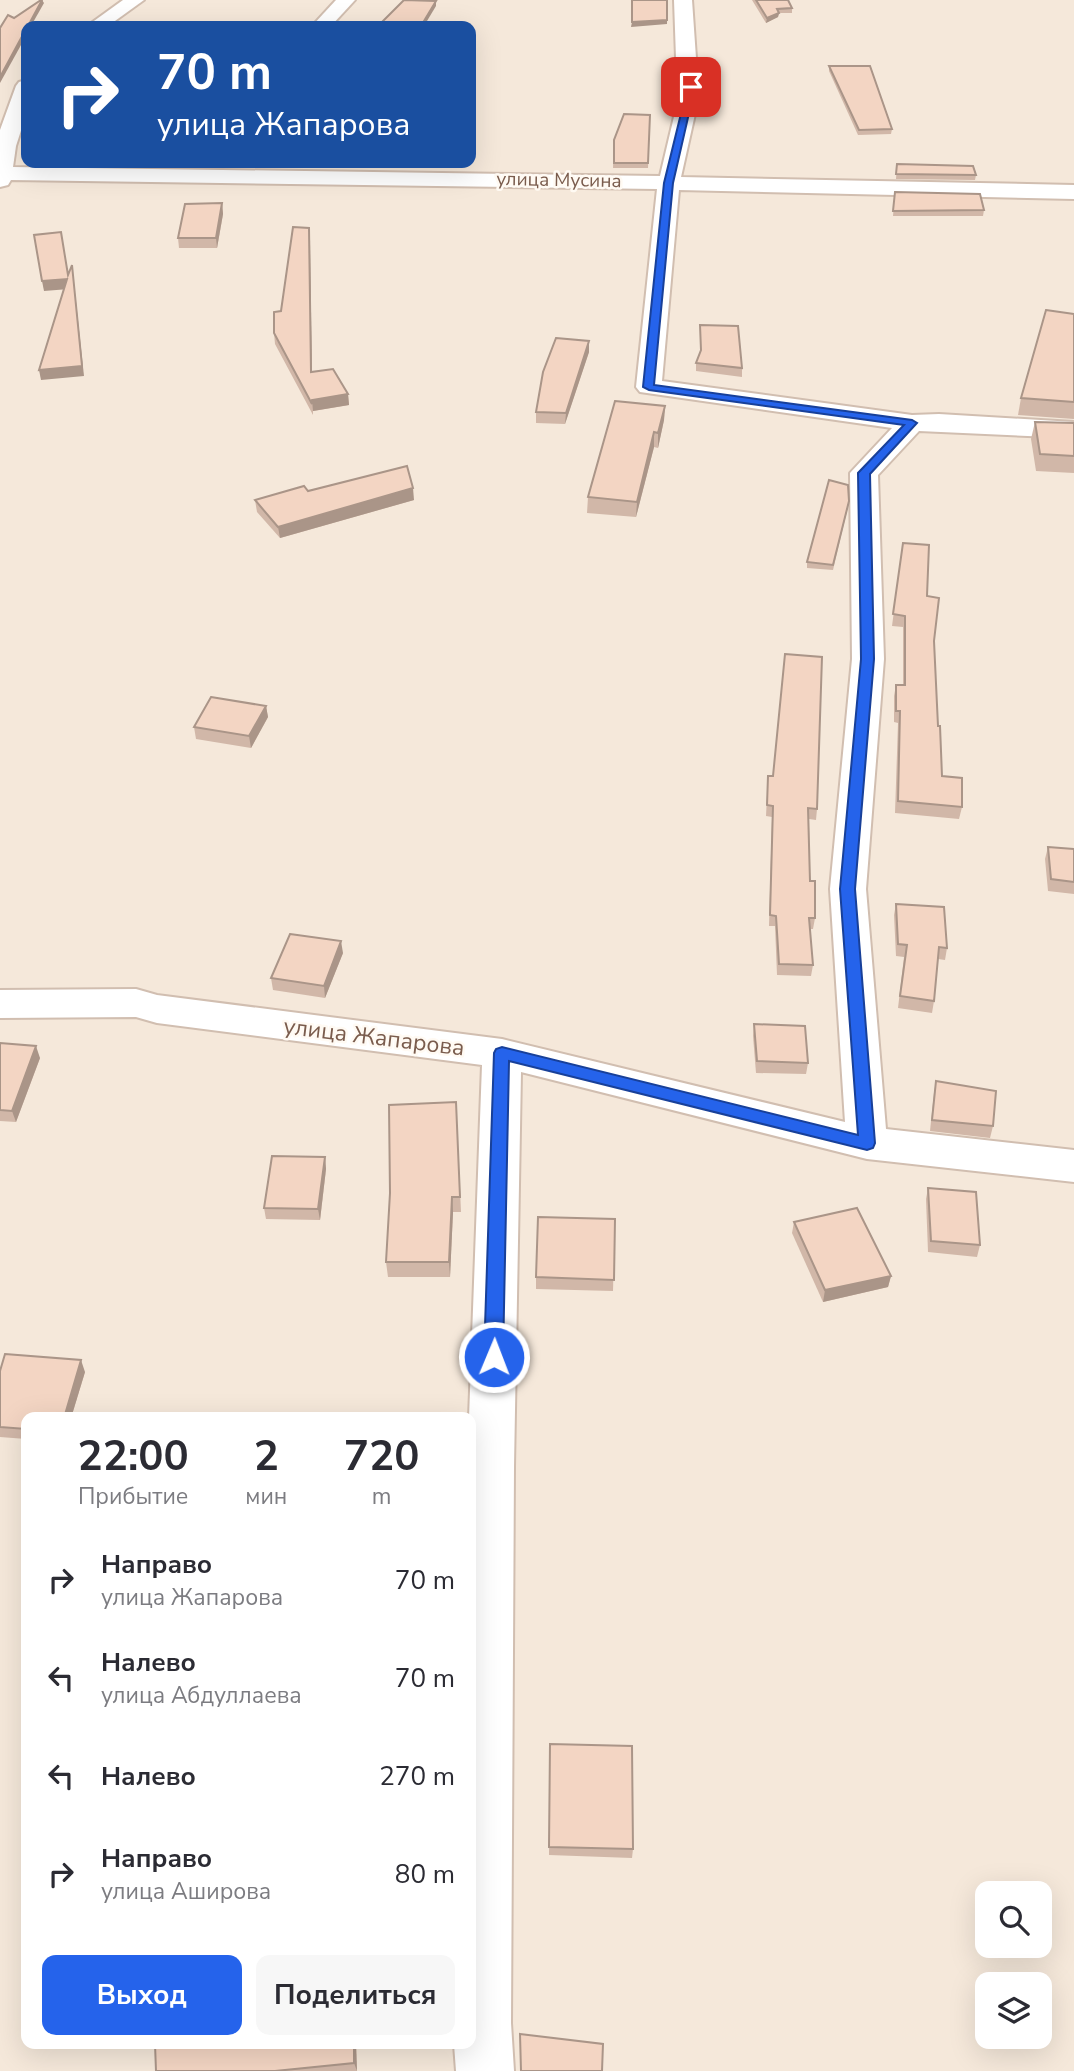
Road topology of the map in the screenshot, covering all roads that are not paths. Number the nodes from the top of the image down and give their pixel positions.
1 (135, 0) edge
2 (346, 0) edge
3 (683, 0) edge
4 (104, 21) edge
5 (326, 21) edge
6 (21, 100) edge
7 (185, 168) edge
8 (1, 177) edge
9 (669, 183) junction
10 (1074, 192) edge
11 (912, 423) junction
12 (1074, 430) edge
13 (0, 1004) edge
14 (502, 1053) junction
15 (867, 1143) junction
16 (1074, 1166) edge
17 (485, 2071) edge

1 - 4 street
2 - 5 street
3 - 9 street
6 - 8 street
7 - 8 street, улица Мусина
7 - 9 street, улица Мусина
9 - 10 street, улица Мусина
9 - 11 street
11 - 12 street
11 - 15 street
13 - 14 street, улица Жапарова
14 - 15 street, улица Жапарова
14 - 17 street
15 - 16 street, улица Жапарова

